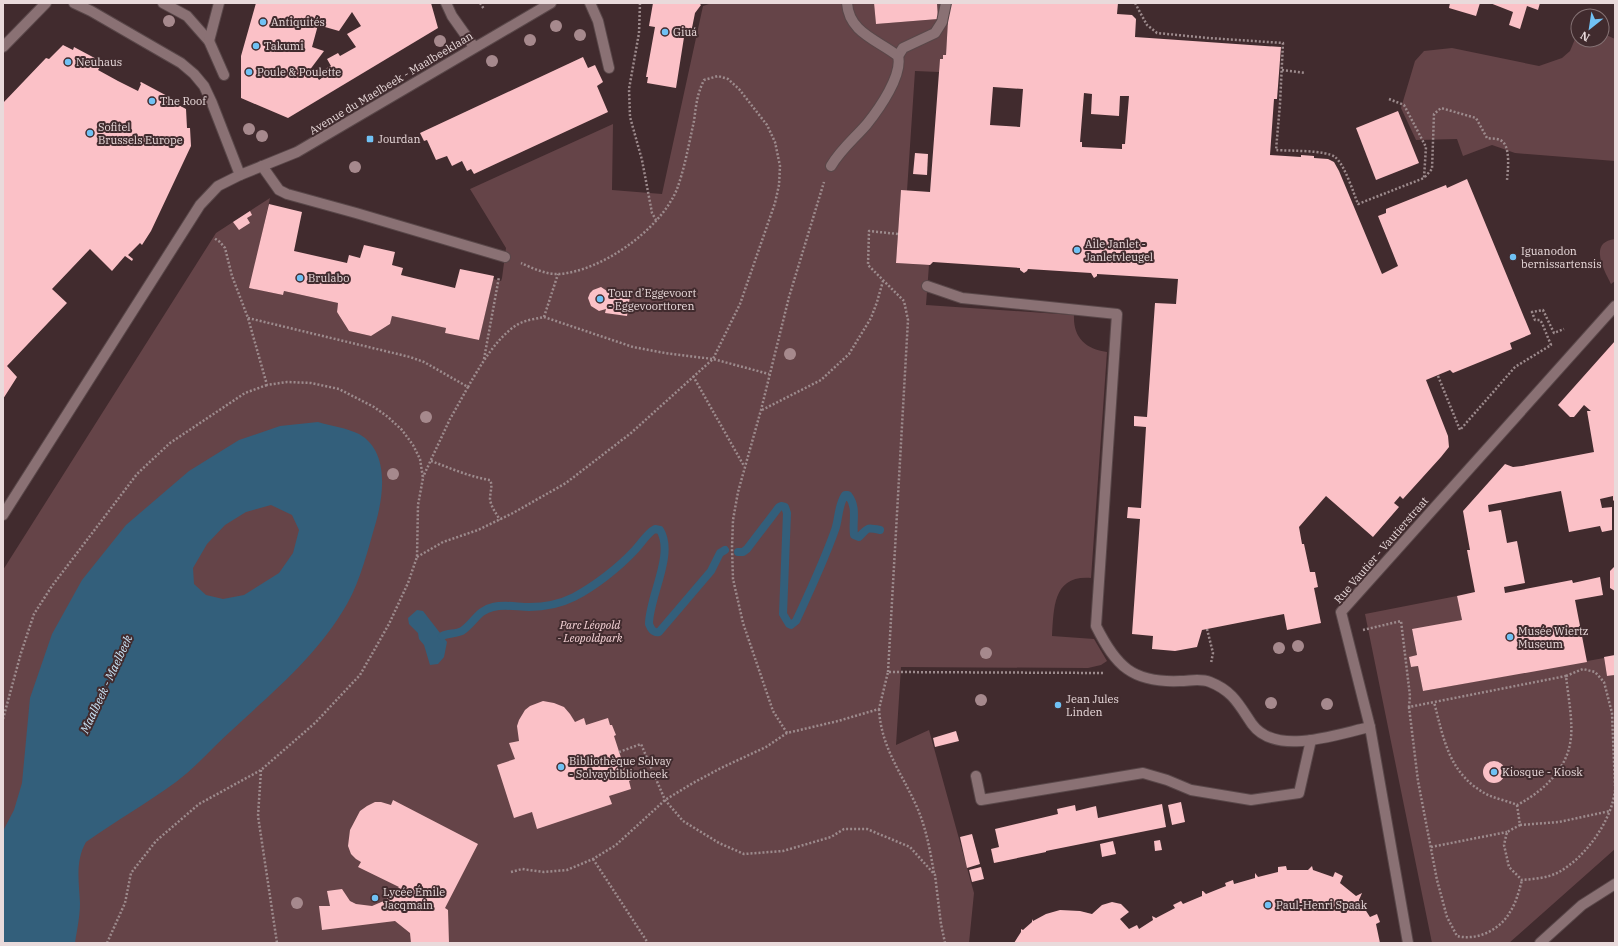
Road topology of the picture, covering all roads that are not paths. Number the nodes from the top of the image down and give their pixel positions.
1 (46, 3) edge
2 (74, 3) edge
3 (163, 3) edge
4 (219, 3) edge
5 (446, 3) edge
6 (551, 3) edge
7 (590, 3) edge
8 (847, 3) edge
9 (946, 3) edge
10 (209, 41) junction
11 (3, 47) edge
12 (474, 47) junction
13 (898, 56) junction
14 (609, 68) dead end
15 (224, 75) dead end
16 (262, 166) junction
17 (831, 166) road end
18 (240, 175) junction
19 (505, 257) road end
20 (927, 286) dead end
21 (1615, 306) edge
22 (3, 515) edge
23 (1370, 727) junction
24 (1311, 740) junction
25 (976, 776) dead end
26 (1615, 884) edge
27 (1408, 943) edge
28 (1540, 943) edge

1 - 11 street
2 - 18 street
3 - 10 street
4 - 10 street
5 - 12 street
6 - 12 street, Avenue du Maelbeek - Maalbeeklaan
7 - 14 street
8 - 13 street
9 - 13 street
10 - 15 street
12 - 16 street, Avenue du Maelbeek - Maalbeeklaan
13 - 17 street
16 - 18 street, Avenue du Maelbeek - Maalbeeklaan
16 - 19 street
18 - 22 street, Avenue du Maelbeek - Maalbeeklaan
20 - 24 street
21 - 23 street, Rue Vautier - Vautierstraat
23 - 24 street
23 - 27 street, Rue Vautier - Vautierstraat
24 - 25 street
26 - 28 street

